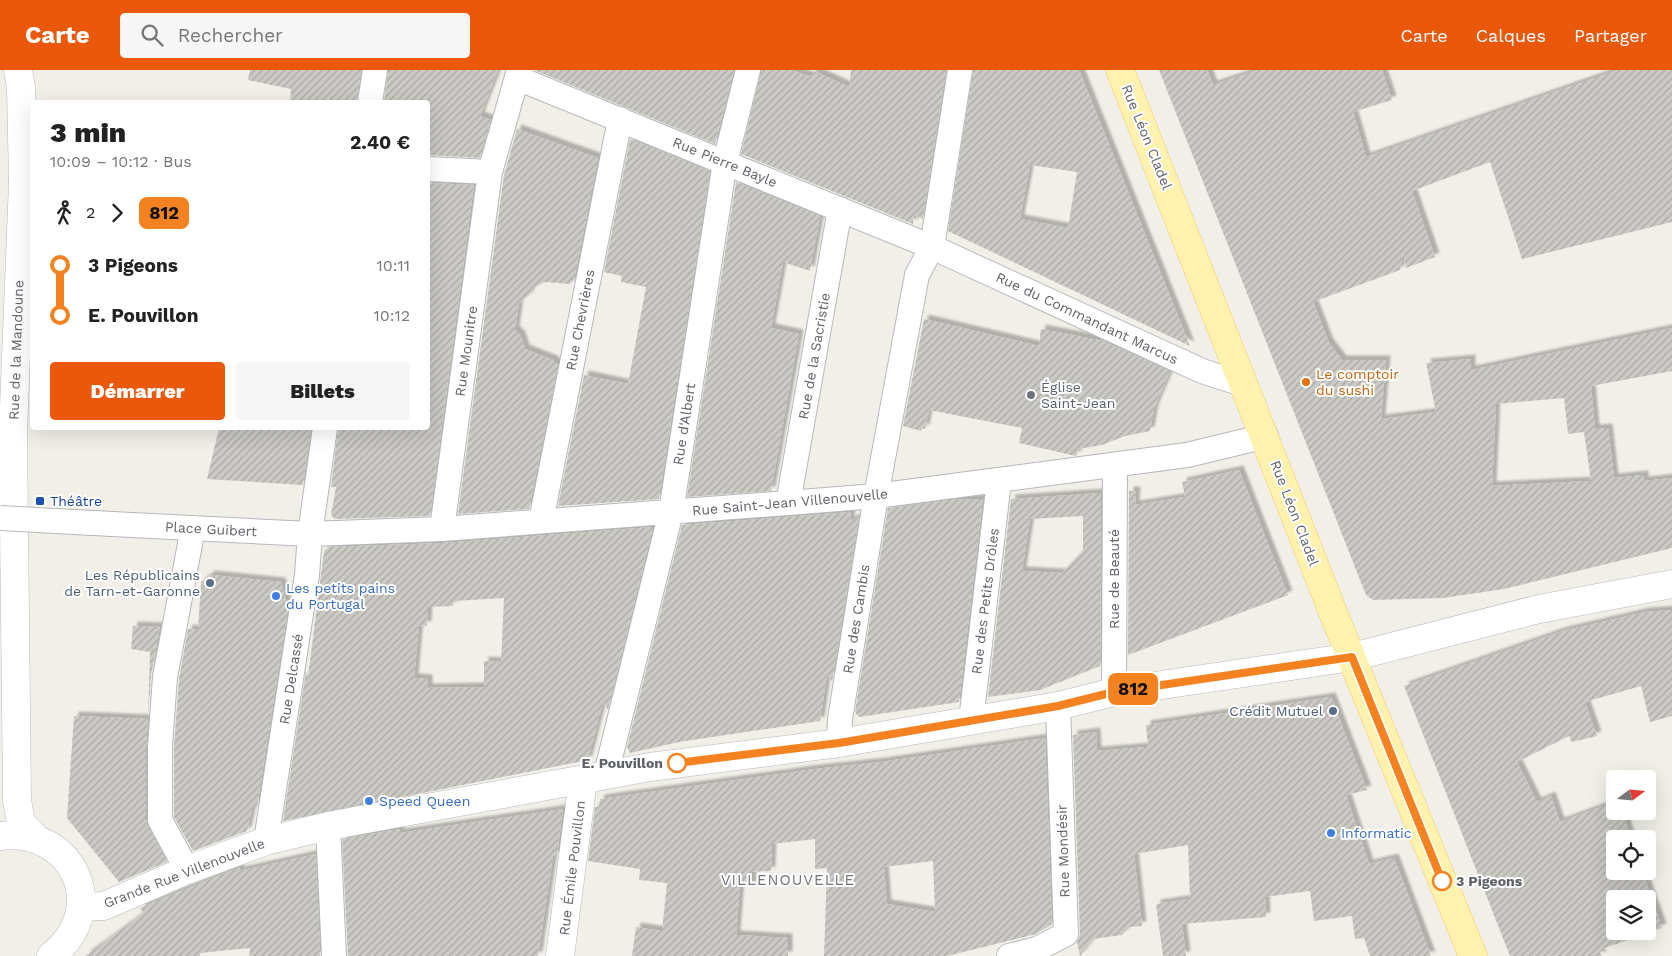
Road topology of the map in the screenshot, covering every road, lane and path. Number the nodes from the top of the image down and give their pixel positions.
1 (18, 70) edge
2 (375, 70) edge
3 (748, 70) edge
4 (960, 70) edge
5 (1120, 70) edge
6 (518, 74) edge
7 (370, 100) edge
8 (620, 119) junction
9 (726, 162) junction
10 (430, 169) edge
11 (490, 172) junction
12 (840, 210) junction
13 (932, 247) junction
14 (1245, 385) junction
15 (325, 430) edge
16 (1266, 436) junction
17 (1115, 465) junction
18 (12, 480) junction
19 (999, 481) junction
20 (876, 496) junction
21 (788, 503) junction
22 (671, 512) junction
23 (0, 518) edge
24 (541, 521) junction
25 (193, 528) junction
26 (442, 529) junction
27 (310, 534) junction
28 (1672, 584) edge
29 (0, 617) edge
30 (1352, 657) junction
31 (1114, 692) junction
32 (1058, 706) junction
33 (970, 721) junction
34 (839, 743) junction
35 (594, 777) junction
36 (328, 826) junction
37 (0, 836) edge
38 (36, 837) junction
39 (266, 841) junction
40 (187, 870) junction
41 (81, 907) junction
42 (1038, 953) edge
43 (51, 956) edge
44 (334, 956) edge
45 (560, 956) edge
46 (1009, 956) edge
47 (1473, 956) edge

1 - 18 street, Rue de la Mandoune
2 - 7 street
3 - 9 street, Rue d'Albert
4 - 13 street, Rue des Cambis
5 - 14 main road, Rue Léon Cladel
6 - 8 street, Rue Pierre Bayle
6 - 11 street, Rue Mounitre
8 - 9 street, Rue Pierre Bayle
8 - 24 street, Rue Chevrières
9 - 12 street, Rue Pierre Bayle
9 - 22 street, Rue d'Albert
10 - 11 street
11 - 26 street, Rue Mounitre
12 - 13 street, Rue Pierre Bayle
12 - 21 street, Rue de la Sacristie
13 - 14 street, Rue du Commandant Marcus
13 - 20 street, Rue des Cambis
14 - 16 main road, Rue Léon Cladel
15 - 27 street, Rue Delcassé
16 - 17 street, Rue Saint-Jean Villenouvelle
16 - 30 main road, Rue Léon Cladel
17 - 19 street, Rue Saint-Jean Villenouvelle
17 - 31 street, Rue de Beauté
18 - 29 street, Rue de la Mandoune
18 - 38 street, Rue de la Mandoune
19 - 20 street, Rue Saint-Jean Villenouvelle
19 - 33 street, Rue des Petits Drôles
20 - 21 street, Rue Saint-Jean Villenouvelle
20 - 34 street, Rue des Cambis
21 - 22 street, Rue Saint-Jean Villenouvelle
22 - 24 street, Rue Saint-Jean Villenouvelle
22 - 35 street, Rue d'Albert
23 - 25 street, Place Guibert, bridge
24 - 26 street, Rue Saint-Jean Villenouvelle
25 - 27 street, Place Guibert
25 - 40 street
26 - 27 street, Rue Saint-Jean Villenouvelle
27 - 39 street, Rue Delcassé
28 - 30 street, Grande Rue Villenouvelle
30 - 31 street, Grande Rue Villenouvelle
30 - 47 main road, Rue Léon Cladel
31 - 32 street, Grande Rue Villenouvelle
32 - 33 street, Grande Rue Villenouvelle
32 - 42 street, Rue Mondésir
33 - 34 street, Grande Rue Villenouvelle
34 - 35 street, Grande Rue Villenouvelle
35 - 36 street, Grande Rue Villenouvelle
35 - 45 street, Rue Émile Pouvillon
36 - 39 street, Grande Rue Villenouvelle
36 - 44 street
37 - 38 street
38 - 41 street
39 - 40 street, Grande Rue Villenouvelle
40 - 41 street, Grande Rue Villenouvelle
41 - 43 street
42 - 46 street, Rue Mondésir

